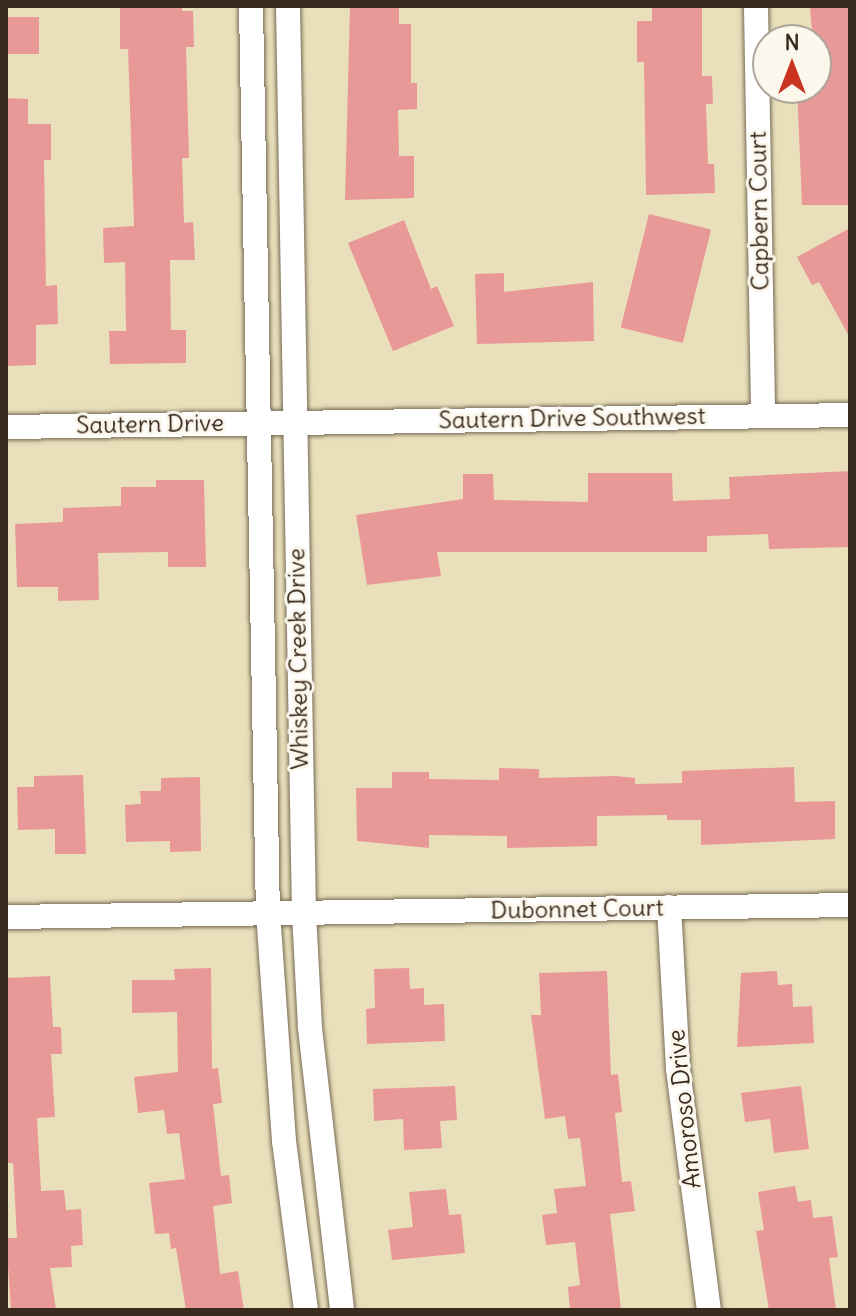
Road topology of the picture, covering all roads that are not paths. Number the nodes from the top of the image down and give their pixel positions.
1 (251, 6) edge
2 (288, 6) edge
3 (756, 6) edge
4 (850, 415) edge
5 (763, 416) junction
6 (258, 421) junction
7 (295, 421) junction
8 (6, 427) edge
9 (850, 905) edge
10 (669, 907) junction
11 (268, 912) junction
12 (304, 913) junction
13 (6, 917) edge
14 (306, 1310) edge
15 (342, 1310) edge
16 (709, 1310) edge

1 - 6 street, Whiskey Creek Drive
2 - 7 street, Whiskey Creek Drive
3 - 5 street, Capbern Court
4 - 5 street, Sautern Drive Southwest
5 - 7 street, Sautern Drive Southwest
6 - 7 street, Sautern Drive
6 - 8 street, Sautern Drive
6 - 11 street, Whiskey Creek Drive
7 - 12 street, Whiskey Creek Drive
9 - 10 street, Dubonnet Court
10 - 12 street, Dubonnet Court
10 - 16 street, Amoroso Drive
11 - 12 street, Dubonnet Court
11 - 13 street, Dubonnet Court
11 - 14 street, Whiskey Creek Drive
12 - 15 street, Whiskey Creek Drive

